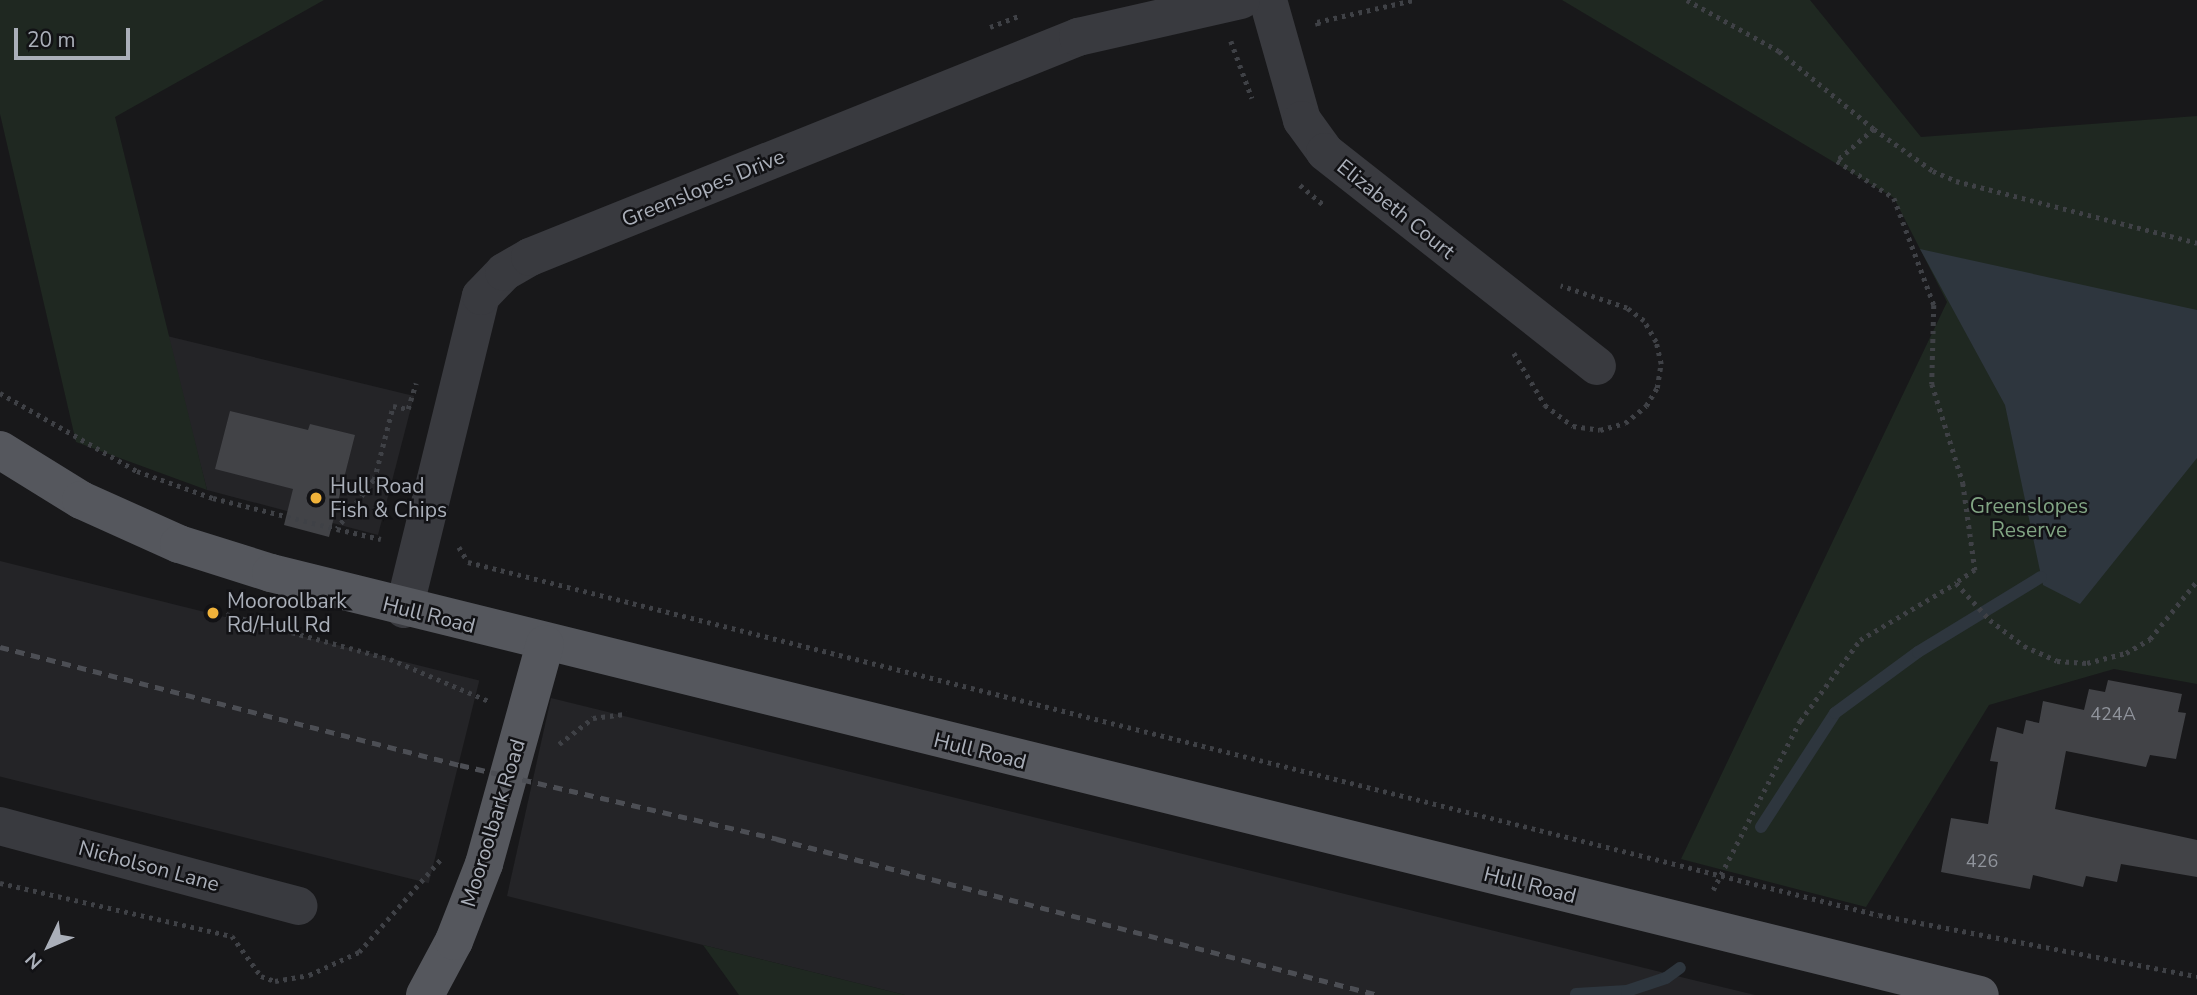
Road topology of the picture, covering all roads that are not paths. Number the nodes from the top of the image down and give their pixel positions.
1 (1241, 0) edge
2 (1268, 0) edge
3 (1597, 366) dead end
4 (0, 450) edge
5 (404, 609) junction
6 (545, 644) junction
7 (0, 826) edge
8 (298, 906) dead end
9 (425, 995) edge
10 (1980, 995) edge

1 - 5 street, Greenslopes Drive
2 - 3 street, Elizabeth Court
4 - 5 main road, Hull Road
5 - 6 main road, Hull Road
6 - 9 main road, Mooroolbark Road
6 - 10 main road, Hull Road
7 - 8 street, Nicholson Lane

